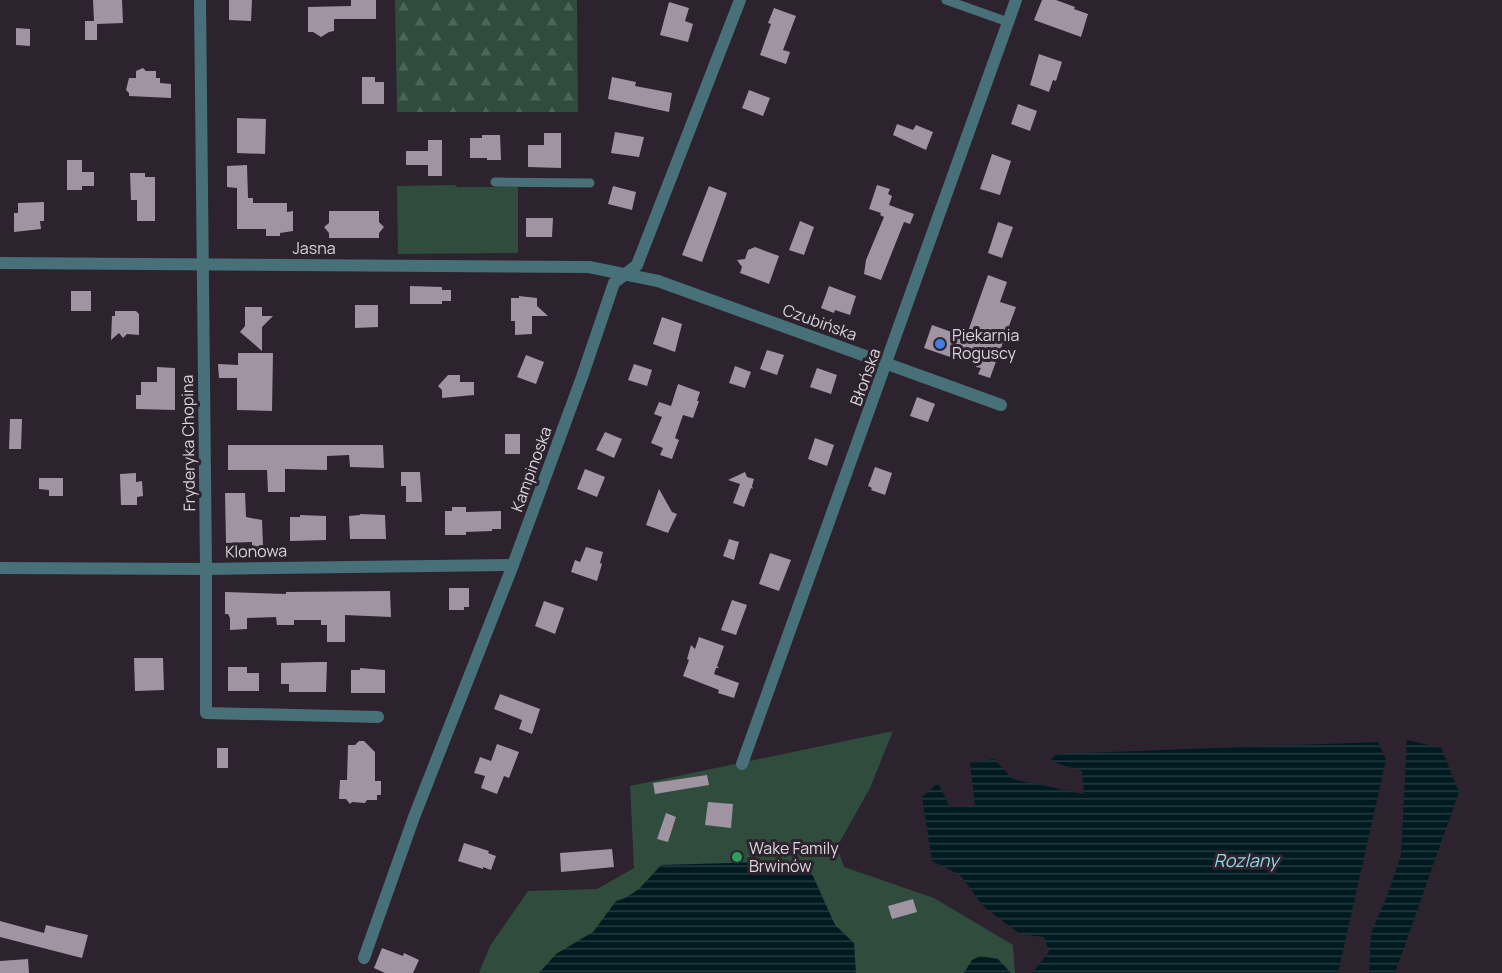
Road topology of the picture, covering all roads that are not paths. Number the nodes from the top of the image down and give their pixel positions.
1 (200, 0) edge
2 (740, 0) edge
3 (946, 0) edge
4 (1016, 0) edge
5 (1008, 22) junction
6 (495, 182) dead end
7 (590, 183) dead end
8 (0, 263) edge
9 (203, 264) junction
10 (627, 274) junction
11 (887, 363) junction
12 (1001, 405) dead end
13 (513, 565) junction
14 (0, 568) edge
15 (206, 569) junction
16 (378, 717) dead end
17 (742, 764) dead end
18 (364, 958) dead end

1 - 9 street, Fryderyka Chopina
2 - 10 street, Kampinoska
3 - 5 lane
4 - 5 street, Błońska
5 - 11 street, Błońska
6 - 7 lane
8 - 9 street, Jasna
9 - 10 street, Jasna
9 - 15 street, Fryderyka Chopina
10 - 11 street, Czubińska
10 - 13 street, Kampinoska
11 - 12 street, Czubińska
11 - 17 street, Błońska
13 - 15 street, Klonowa
13 - 18 street, Kampinoska
14 - 15 street, Klonowa
15 - 16 street, Fryderyka Chopina

